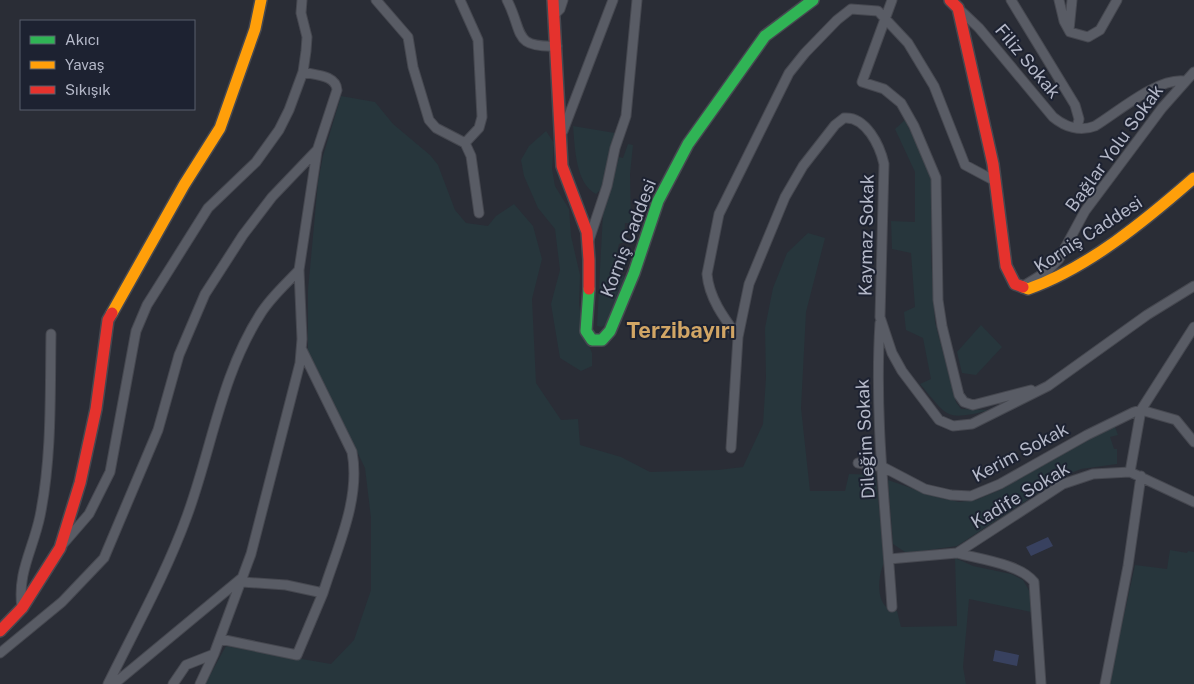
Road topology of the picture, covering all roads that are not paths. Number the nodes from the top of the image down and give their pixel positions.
1 (261, 0) edge
2 (302, 0) edge
3 (376, 0) edge
4 (460, 0) edge
5 (507, 0) edge
6 (553, 0) edge
7 (562, 0) edge
8 (613, 0) edge
9 (637, 0) edge
10 (813, 0) edge
11 (892, 0) edge
12 (1011, 0) edge
13 (1059, 0) edge
14 (1072, 0) edge
15 (1117, 0) edge
16 (954, 4) edge
17 (554, 14) junction
18 (886, 19) junction
19 (1069, 30) junction
20 (558, 46) junction
21 (303, 72) junction
22 (1194, 72) edge
23 (1184, 81) junction
24 (1077, 128) junction
25 (560, 138) junction
26 (465, 143) junction
27 (316, 151) junction
28 (1194, 178) edge
29 (995, 181) junction
30 (479, 213) dead end
31 (588, 244) junction
32 (299, 270) junction
33 (1194, 286) edge
34 (1022, 288) junction
35 (880, 318) junction
36 (1194, 326) edge
37 (51, 334) dead end
38 (738, 337) junction
39 (302, 350) junction
40 (1048, 386) junction
41 (1142, 410) junction
42 (1194, 442) edge
43 (731, 448) dead end
44 (858, 463) dead end
45 (883, 467) junction
46 (1130, 472) junction
47 (1141, 476) junction
48 (1194, 502) edge
49 (60, 548) junction
50 (957, 553) junction
51 (888, 559) junction
52 (242, 579) junction
53 (323, 593) junction
54 (892, 607) dead end
55 (22, 608) junction
56 (0, 631) edge
57 (220, 639) junction
58 (0, 653) edge
59 (214, 654) junction
60 (108, 684) edge
61 (114, 684) edge
62 (172, 684) edge
63 (200, 684) edge
64 (1041, 684) edge
65 (1105, 684) edge

1 - 49 main road
2 - 21 street
3 - 26 street
4 - 26 street
5 - 20 street
6 - 17 main road
7 - 17 street
8 - 25 street
9 - 31 street
10 - 31 main road, Korniş Caddesi
11 - 18 street
12 - 24 street
13 - 19 street
14 - 19 street
15 - 19 street
16 - 24 street, Filiz Sokak
16 - 29 main road, Korniş Caddesi
17 - 20 main road
18 - 29 street
18 - 38 street
18 - 40 street
20 - 25 main road
21 - 27 street
21 - 49 street
22 - 23 street, Bağlar Yolu Sokak
23 - 24 street
23 - 34 street, Bağlar Yolu Sokak
25 - 31 main road
26 - 30 street
27 - 32 street
27 - 58 street
28 - 34 main road, Korniş Caddesi
29 - 34 main road, Korniş Caddesi
32 - 39 street
32 - 60 street
33 - 40 street, Kaymaz Sokak
35 - 38 street, Kaymaz Sokak
35 - 40 street, Kaymaz Sokak
35 - 45 street, Dileğim Sokak
36 - 41 street
37 - 55 street
38 - 43 street, Kaymaz Sokak
39 - 52 street
39 - 53 street
41 - 42 street
41 - 45 street, Kerim Sokak
41 - 46 street
44 - 45 street, Kerim Sokak
45 - 51 street, Dileğim Sokak
46 - 47 street, Kadife Sokak
46 - 50 street, Kadife Sokak
47 - 48 street, Kadife Sokak
47 - 65 street
49 - 55 main road
50 - 51 street, Kadife Sokak
50 - 64 street
51 - 54 street, Dileğim Sokak
52 - 53 street
52 - 57 street
52 - 61 street
53 - 57 street
55 - 56 main road
57 - 59 street
59 - 62 street
59 - 63 street

